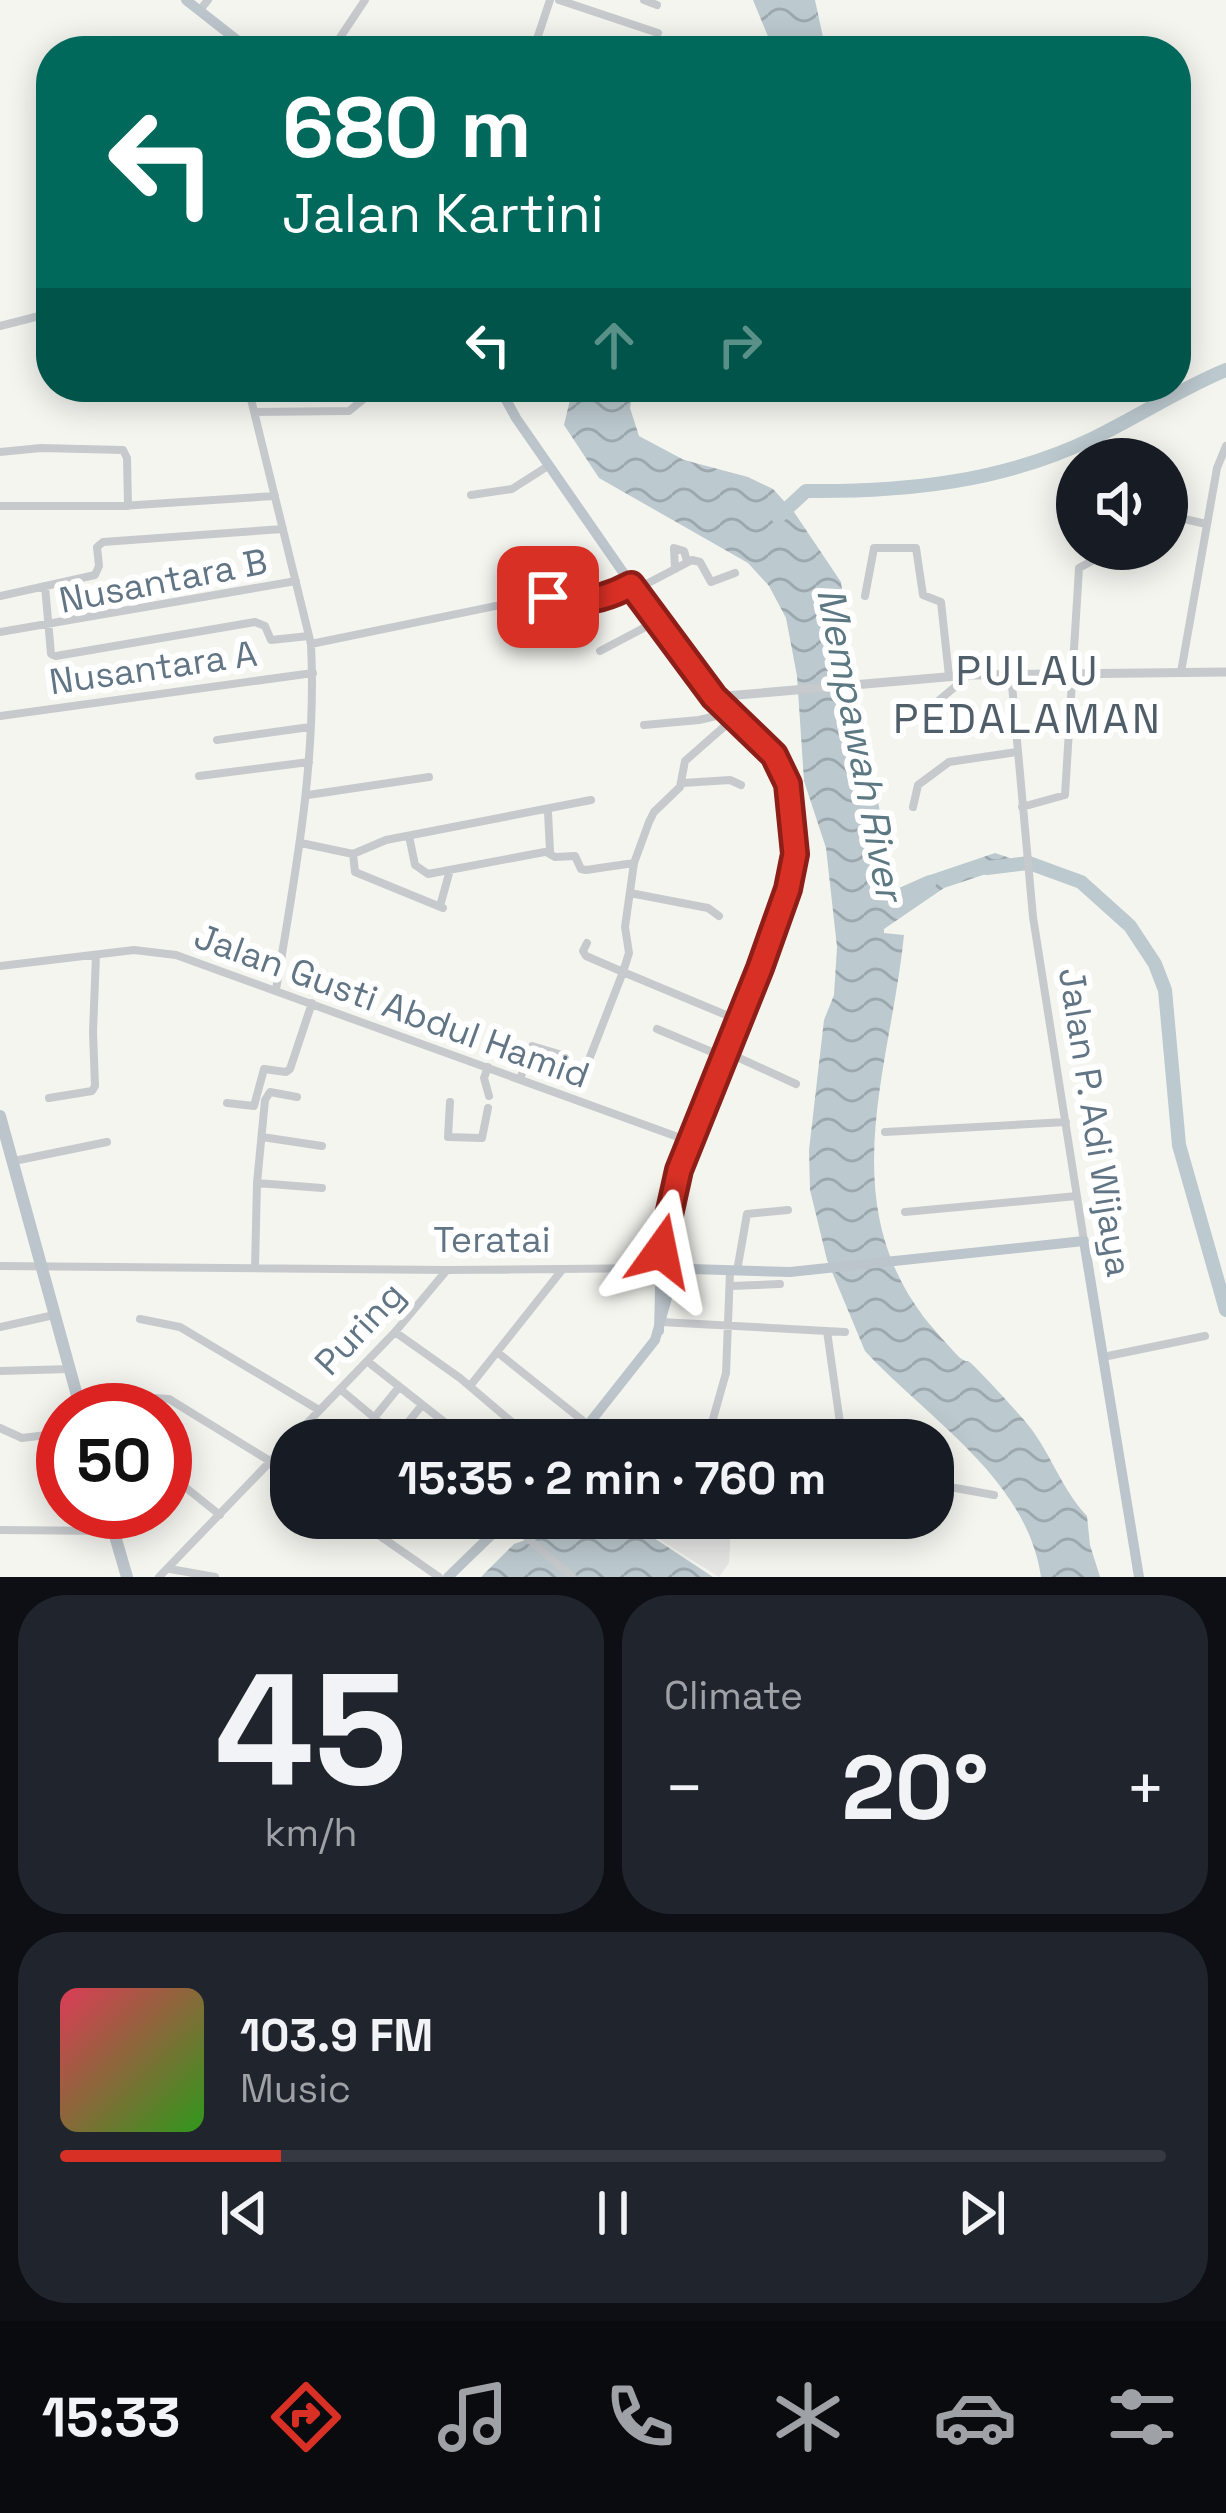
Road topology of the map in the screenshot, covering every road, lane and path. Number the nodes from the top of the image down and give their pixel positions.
1 (186, 0) edge
2 (208, 0) edge
3 (365, 0) edge
4 (555, 0) edge
5 (644, 0) edge
6 (657, 5) dead end
7 (200, 11) junction
8 (658, 33) dead end
9 (225, 36) edge
10 (341, 36) edge
11 (539, 36) edge
12 (36, 318) edge
13 (0, 326) edge
14 (252, 402) edge
15 (361, 402) edge
16 (508, 402) edge
17 (254, 412) junction
18 (1226, 446) edge
19 (0, 452) edge
20 (548, 466) junction
21 (471, 495) dead end
22 (275, 496) junction
23 (0, 506) edge
24 (128, 506) junction
25 (1188, 519) edge
26 (1207, 524) junction
27 (283, 530) junction
28 (687, 561) junction
29 (676, 569) junction
30 (1079, 570) edge
31 (735, 573) dead end
32 (296, 581) junction
33 (45, 586) junction
34 (633, 588) junction
35 (0, 596) edge
36 (866, 596) dead end
37 (657, 621) junction
38 (49, 624) junction
39 (0, 632) edge
40 (310, 640) junction
41 (600, 651) dead end
42 (1074, 672) junction
43 (1181, 672) junction
44 (1226, 672) edge
45 (313, 673) junction
46 (1011, 674) junction
47 (969, 675) junction
48 (949, 676) junction
49 (714, 697) junction
50 (733, 715) junction
51 (0, 716) edge
52 (914, 721) dead end
53 (644, 725) dead end
54 (310, 727) junction
55 (217, 740) dead end
56 (1016, 752) junction
57 (309, 762) junction
58 (199, 776) dead end
59 (429, 777) dead end
60 (683, 783) junction
61 (741, 784) dead end
62 (308, 795) junction
63 (591, 800) dead end
64 (913, 807) dead end
65 (1022, 807) junction
66 (548, 812) junction
67 (409, 836) junction
68 (301, 843) junction
69 (547, 853) junction
70 (353, 854) junction
71 (634, 863) junction
72 (450, 870) junction
73 (630, 893) junction
74 (719, 916) dead end
75 (587, 943) dead end
76 (97, 956) junction
77 (0, 966) edge
78 (623, 972) junction
79 (276, 990) junction
80 (312, 1003) junction
81 (738, 1020) junction
82 (657, 1029) dead end
83 (725, 1055) junction
84 (568, 1057) dead end
85 (590, 1057) dead end
86 (488, 1067) junction
87 (520, 1078) junction
88 (796, 1084) dead end
89 (297, 1096) dead end
90 (49, 1098) dead end
91 (450, 1102) dead end
92 (226, 1103) dead end
93 (0, 1116) edge
94 (1066, 1122) junction
95 (885, 1132) dead end
96 (262, 1137) junction
97 (689, 1141) junction
98 (107, 1142) dead end
99 (322, 1146) dead end
100 (12, 1162) junction
101 (257, 1184) junction
102 (322, 1189) dead end
103 (1077, 1196) junction
104 (788, 1210) dead end
105 (905, 1212) dead end
106 (1084, 1241) junction
107 (0, 1266) edge
108 (43, 1266) junction
109 (255, 1268) junction
110 (665, 1268) junction
111 (447, 1270) junction
112 (562, 1270) junction
113 (733, 1276) junction
114 (780, 1284) dead end
115 (56, 1314) junction
116 (140, 1319) dead end
117 (660, 1325) junction
118 (0, 1327) edge
119 (730, 1328) junction
120 (826, 1331) junction
121 (394, 1332) junction
122 (845, 1332) dead end
123 (1204, 1336) dead end
124 (496, 1352) junction
125 (1103, 1357) junction
126 (367, 1361) junction
127 (70, 1369) junction
128 (0, 1371) edge
129 (74, 1383) edge
130 (470, 1386) junction
131 (399, 1387) junction
132 (340, 1389) junction
133 (422, 1405) junction
134 (319, 1410) junction
135 (192, 1413) edge
136 (374, 1418) joint
137 (311, 1419) edge
138 (412, 1419) edge
139 (440, 1419) edge
140 (508, 1419) edge
141 (580, 1419) edge
142 (593, 1419) edge
143 (712, 1419) edge
144 (839, 1419) edge
145 (0, 1428) edge
146 (36, 1436) edge
147 (270, 1460) edge
148 (270, 1462) edge
149 (954, 1488) edge
150 (192, 1492) edge
151 (994, 1495) dead end
152 (220, 1514) junction
153 (0, 1530) edge
154 (36, 1531) edge
155 (115, 1539) edge
156 (384, 1539) edge
157 (485, 1539) edge
158 (529, 1539) edge
159 (168, 1569) junction
160 (127, 1577) edge
161 (160, 1577) edge
162 (215, 1577) edge
163 (444, 1577) edge
164 (572, 1577) edge
165 (1139, 1577) edge

1 - 7 main road
2 - 7 street
3 - 10 street
4 - 8 street
4 - 11 street
5 - 6 street
7 - 9 main road
12 - 13 street
14 - 17 street
15 - 17 street
16 - 20 main road
17 - 22 street
18 - 26 street
19 - 24 street
20 - 21 street
20 - 34 main road
22 - 24 street
22 - 27 street
23 - 24 street
25 - 26 street
26 - 43 street
27 - 32 street
27 - 33 street
28 - 29 street
28 - 29 street
28 - 31 street
29 - 34 street
30 - 42 street
32 - 38 street, Nusantara B
32 - 40 street
33 - 35 street
33 - 38 street
34 - 37 main road
34 - 40 street
36 - 48 street
37 - 41 street
37 - 49 main road
38 - 39 street
38 - 40 street, Nusantara B
40 - 45 street
42 - 43 street
42 - 46 street
42 - 65 street
43 - 44 street
45 - 51 street, Nusantara A
45 - 54 street
46 - 47 street
46 - 56 street, Jalan P. Adi Wijaya
47 - 48 street
47 - 52 street
48 - 49 street
49 - 50 main road
50 - 53 street
50 - 60 street
50 - 81 main road
54 - 55 street
54 - 57 street
56 - 64 street
56 - 65 street, Jalan P. Adi Wijaya
57 - 58 street
57 - 62 street
59 - 62 street
60 - 61 street
60 - 71 street
62 - 68 street
63 - 66 street
65 - 94 street, Jalan P. Adi Wijaya
66 - 67 street
66 - 69 street
67 - 70 street
67 - 72 street
68 - 70 street
68 - 79 street
69 - 71 street
69 - 72 street
70 - 72 street
71 - 73 street
73 - 74 street
73 - 78 street
75 - 78 street
76 - 77 street, Jalan Gusti Abdul Hamid
76 - 79 street, Jalan Gusti Abdul Hamid
76 - 90 street
78 - 81 street
78 - 85 street
79 - 80 street, Jalan Gusti Abdul Hamid
80 - 86 street, Jalan Gusti Abdul Hamid
80 - 92 street
81 - 83 main road
82 - 83 street
83 - 88 street
83 - 97 main road
84 - 87 street
86 - 87 street, Jalan Gusti Abdul Hamid
86 - 91 street
87 - 97 street, Jalan Gusti Abdul Hamid
89 - 96 street
93 - 100 highway
94 - 95 street
94 - 103 street, Jalan P. Adi Wijaya
96 - 99 street
96 - 101 street
97 - 110 main road
98 - 100 street
100 - 108 highway
101 - 102 street
101 - 109 street
103 - 105 street
103 - 106 street, Jalan P. Adi Wijaya
104 - 113 street
106 - 113 main road, Teratai
106 - 125 main road, Jalan P. Adi Wijaya
107 - 108 street, Teratai
108 - 109 street, Teratai
108 - 115 highway
109 - 111 street, Teratai
110 - 112 street, Teratai
110 - 113 main road, Teratai
110 - 117 main road
111 - 112 street, Teratai
111 - 121 street, Puring
112 - 124 street
113 - 114 street
113 - 119 street
115 - 118 street
115 - 127 highway
116 - 134 street
117 - 119 street
117 - 142 main road
119 - 120 street
119 - 143 street
120 - 122 street
120 - 144 street
121 - 126 street, Puring
121 - 130 street
123 - 125 street
124 - 130 street
124 - 141 street
125 - 165 main road, Jalan P. Adi Wijaya
126 - 131 street
126 - 132 street, Puring
127 - 128 street
127 - 129 highway
130 - 140 street
131 - 133 street
131 - 136 street
132 - 134 street, Puring
132 - 136 street
133 - 138 street
133 - 139 street
134 - 137 street, Puring
135 - 147 street
145 - 146 street
148 - 152 street, Puring
149 - 151 street
150 - 152 street
152 - 159 street, Puring
153 - 154 street
155 - 160 highway
156 - 163 street
157 - 163 main road
158 - 164 street
159 - 161 street, Puring
159 - 162 street

